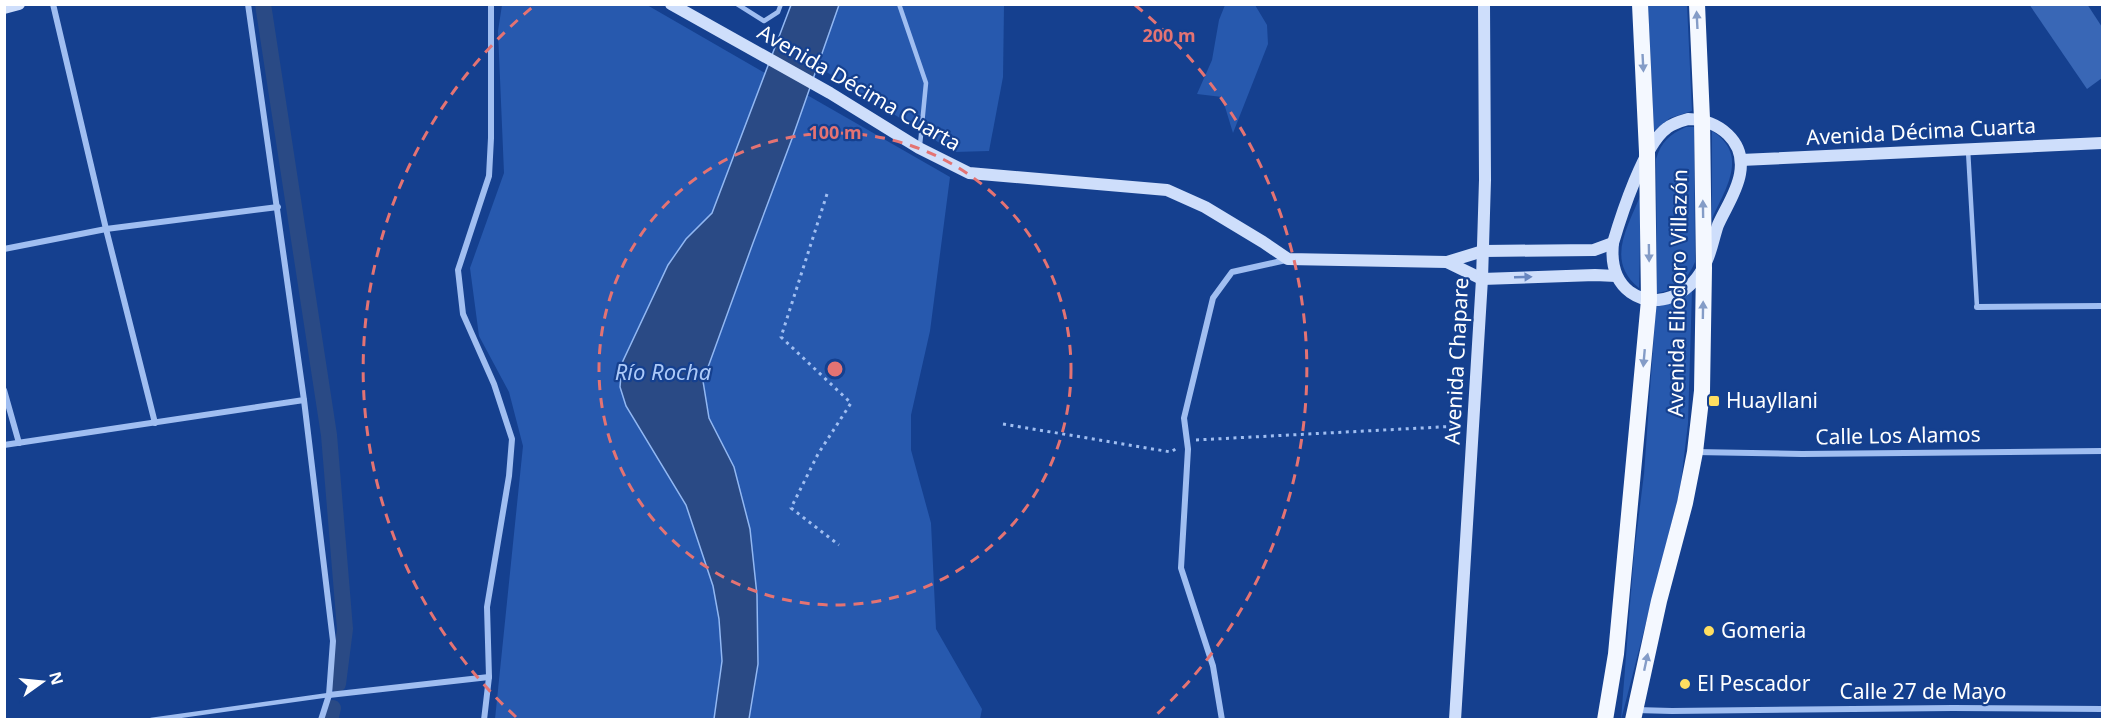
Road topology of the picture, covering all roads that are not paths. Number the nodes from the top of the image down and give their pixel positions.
1 (19, 4) edge
2 (53, 4) edge
3 (248, 4) edge
4 (491, 4) edge
5 (671, 4) edge
6 (737, 4) edge
7 (781, 4) edge
8 (899, 4) edge
9 (1484, 4) edge
10 (1640, 4) edge
11 (1697, 4) edge
12 (4, 8) edge
13 (1702, 119) junction
14 (2103, 143) edge
15 (919, 148) junction
16 (1968, 150) junction
17 (1647, 152) junction
18 (1741, 160) junction
19 (278, 207) junction
20 (106, 229) junction
21 (1613, 243) junction
22 (4, 249) edge
23 (1483, 251) junction
24 (1288, 259) junction
25 (1447, 262) junction
26 (1704, 267) junction
27 (1616, 276) junction
28 (1482, 279) junction
29 (1649, 300) junction
30 (2103, 306) edge
31 (1977, 307) joint
32 (4, 390) edge
33 (304, 400) junction
34 (155, 423) junction
35 (19, 443) junction
36 (4, 446) edge
37 (1695, 452) junction
38 (2103, 452) edge
39 (489, 677) junction
40 (329, 695) junction
41 (2103, 709) edge
42 (1634, 715) edge
43 (151, 720) edge
44 (321, 720) edge
45 (484, 720) edge
46 (1222, 720) edge
47 (1455, 720) edge
48 (1605, 720) edge

1 - 12 main road
2 - 20 street
3 - 19 street
4 - 39 street
5 - 15 main road, Avenida Décima Cuarta
6 - 7 lane
8 - 15 lane
9 - 23 main road, Avenida Chapare
10 -> 17 highway, Avenida Eliodoro Villazón
13 -> 11 highway, Avenida Eliodoro Villazón
13 - 17 main road
13 - 18 main road
26 -> 13 highway, Avenida Eliodoro Villazón
14 - 16 main road, Avenida Décima Cuarta
15 - 24 main road, Avenida Décima Cuarta
16 - 18 main road, Avenida Décima Cuarta
16 - 31 lane
17 - 21 main road
17 -> 29 highway, Avenida Eliodoro Villazón
18 - 26 main road
19 - 20 street
19 - 33 street
20 - 22 street
20 - 34 street
21 - 23 main road
21 - 27 main road
23 - 25 main road
23 - 28 main road, Avenida Chapare
24 - 25 main road
24 - 46 street
25 - 28 main road
26 - 29 main road
37 -> 26 highway, Avenida Eliodoro Villazón
28 -> 27 main road
27 - 29 main road
28 - 47 main road, Avenida Chapare
29 -> 48 highway, Avenida Eliodoro Villazón
30 - 31 street
32 - 35 street
33 - 34 street
33 - 40 street
34 - 35 street
35 - 36 street
37 - 38 street, Calle Los Alamos
42 -> 37 highway, Avenida Eliodoro Villazón
39 - 40 street
39 - 45 street
40 - 43 lane
40 - 44 street
41 - 42 street, Calle 27 de Mayo

